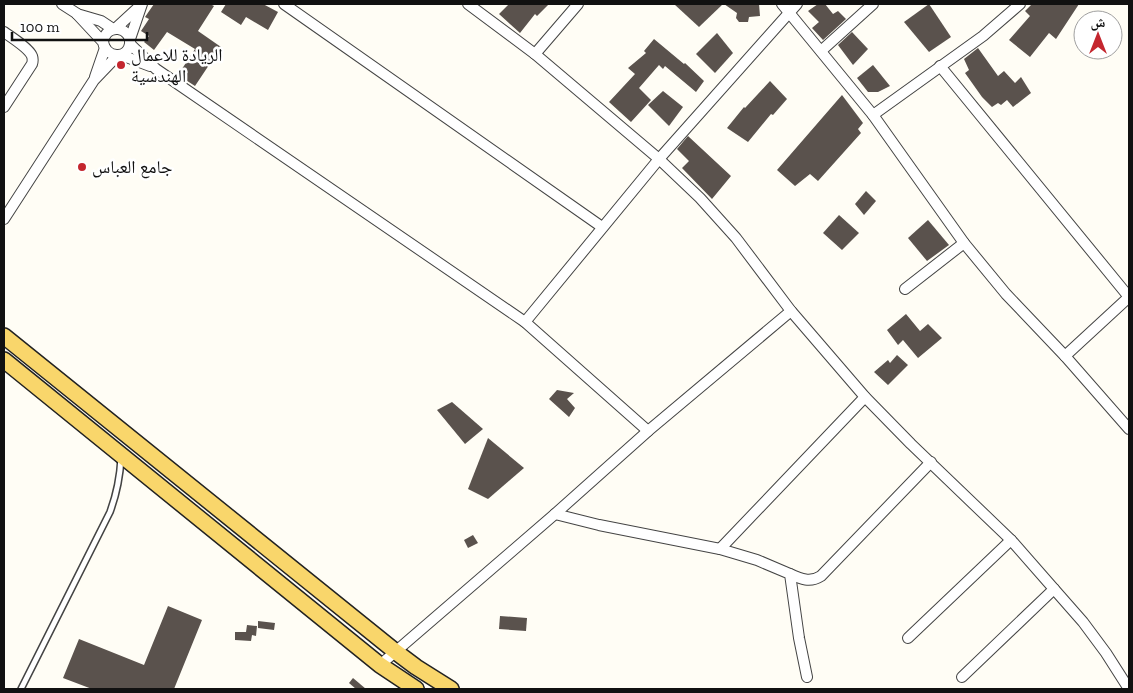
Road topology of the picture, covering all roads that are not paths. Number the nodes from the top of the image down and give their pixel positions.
1 (62, 4) edge
2 (142, 4) edge
3 (284, 4) edge
4 (468, 4) edge
5 (578, 4) edge
6 (782, 4) edge
7 (874, 4) edge
8 (1020, 4) edge
9 (793, 8) edge
10 (76, 14) junction
11 (114, 29) junction
12 (4, 32) edge
13 (130, 41) junction
14 (104, 45) junction
15 (822, 51) junction
16 (535, 54) junction
17 (119, 55) junction
18 (940, 66) junction
19 (156, 69) junction
20 (94, 80) junction
21 (4, 107) edge
22 (873, 115) junction
23 (659, 159) junction
24 (4, 219) edge
25 (602, 228) junction
26 (964, 243) junction
27 (905, 289) dead end
28 (1129, 297) edge
29 (791, 311) junction
30 (525, 322) junction
31 (4, 336) edge
32 (1065, 356) junction
33 (4, 360) edge
34 (865, 397) junction
35 (1129, 429) edge
36 (648, 431) junction
37 (120, 455) junction
38 (930, 462) junction
39 (181, 479) junction
40 (170, 494) junction
41 (555, 514) junction
42 (1010, 540) junction
43 (720, 549) junction
44 (790, 574) junction
45 (1054, 589) junction
46 (908, 638) dead end
47 (396, 652) junction
48 (380, 665) junction
49 (807, 676) dead end
50 (962, 678) dead end
51 (20, 689) edge
52 (416, 689) edge
53 (451, 689) edge
54 (1129, 689) edge

1 - 10 street
2 - 11 street
2 - 13 street
3 - 25 street
4 - 16 street
5 - 16 street
6 - 9 street
7 - 15 street
8 - 18 street
9 - 15 street
9 - 23 street
10 - 11 street
10 - 14 street
11 - 13 street
11 - 14 street
12 - 21 street
13 - 17 street
13 - 19 street
14 - 17 street
14 - 20 street
15 - 22 street
16 - 23 street
17 - 19 street
17 - 20 street
18 - 22 street
18 - 28 street
19 - 30 street
20 - 24 street
22 - 26 street
23 - 25 street
23 - 29 street
25 - 30 street
26 - 27 street
26 - 32 street
28 - 32 street
29 - 34 street
29 - 36 street
30 - 36 street
31 - 39 main road
32 - 35 street
33 - 37 main road
34 - 38 street
34 - 43 street
36 - 41 street
37 - 40 main road
37 - 51 lane
38 - 42 street
38 - 44 street
39 - 40 main road
39 - 47 main road
40 - 48 main road
41 - 43 street
41 - 47 street
42 - 45 street
42 - 46 street
43 - 44 street
44 - 49 street
45 - 50 street
45 - 54 street
47 - 48 street
47 - 53 main road
48 - 52 main road

